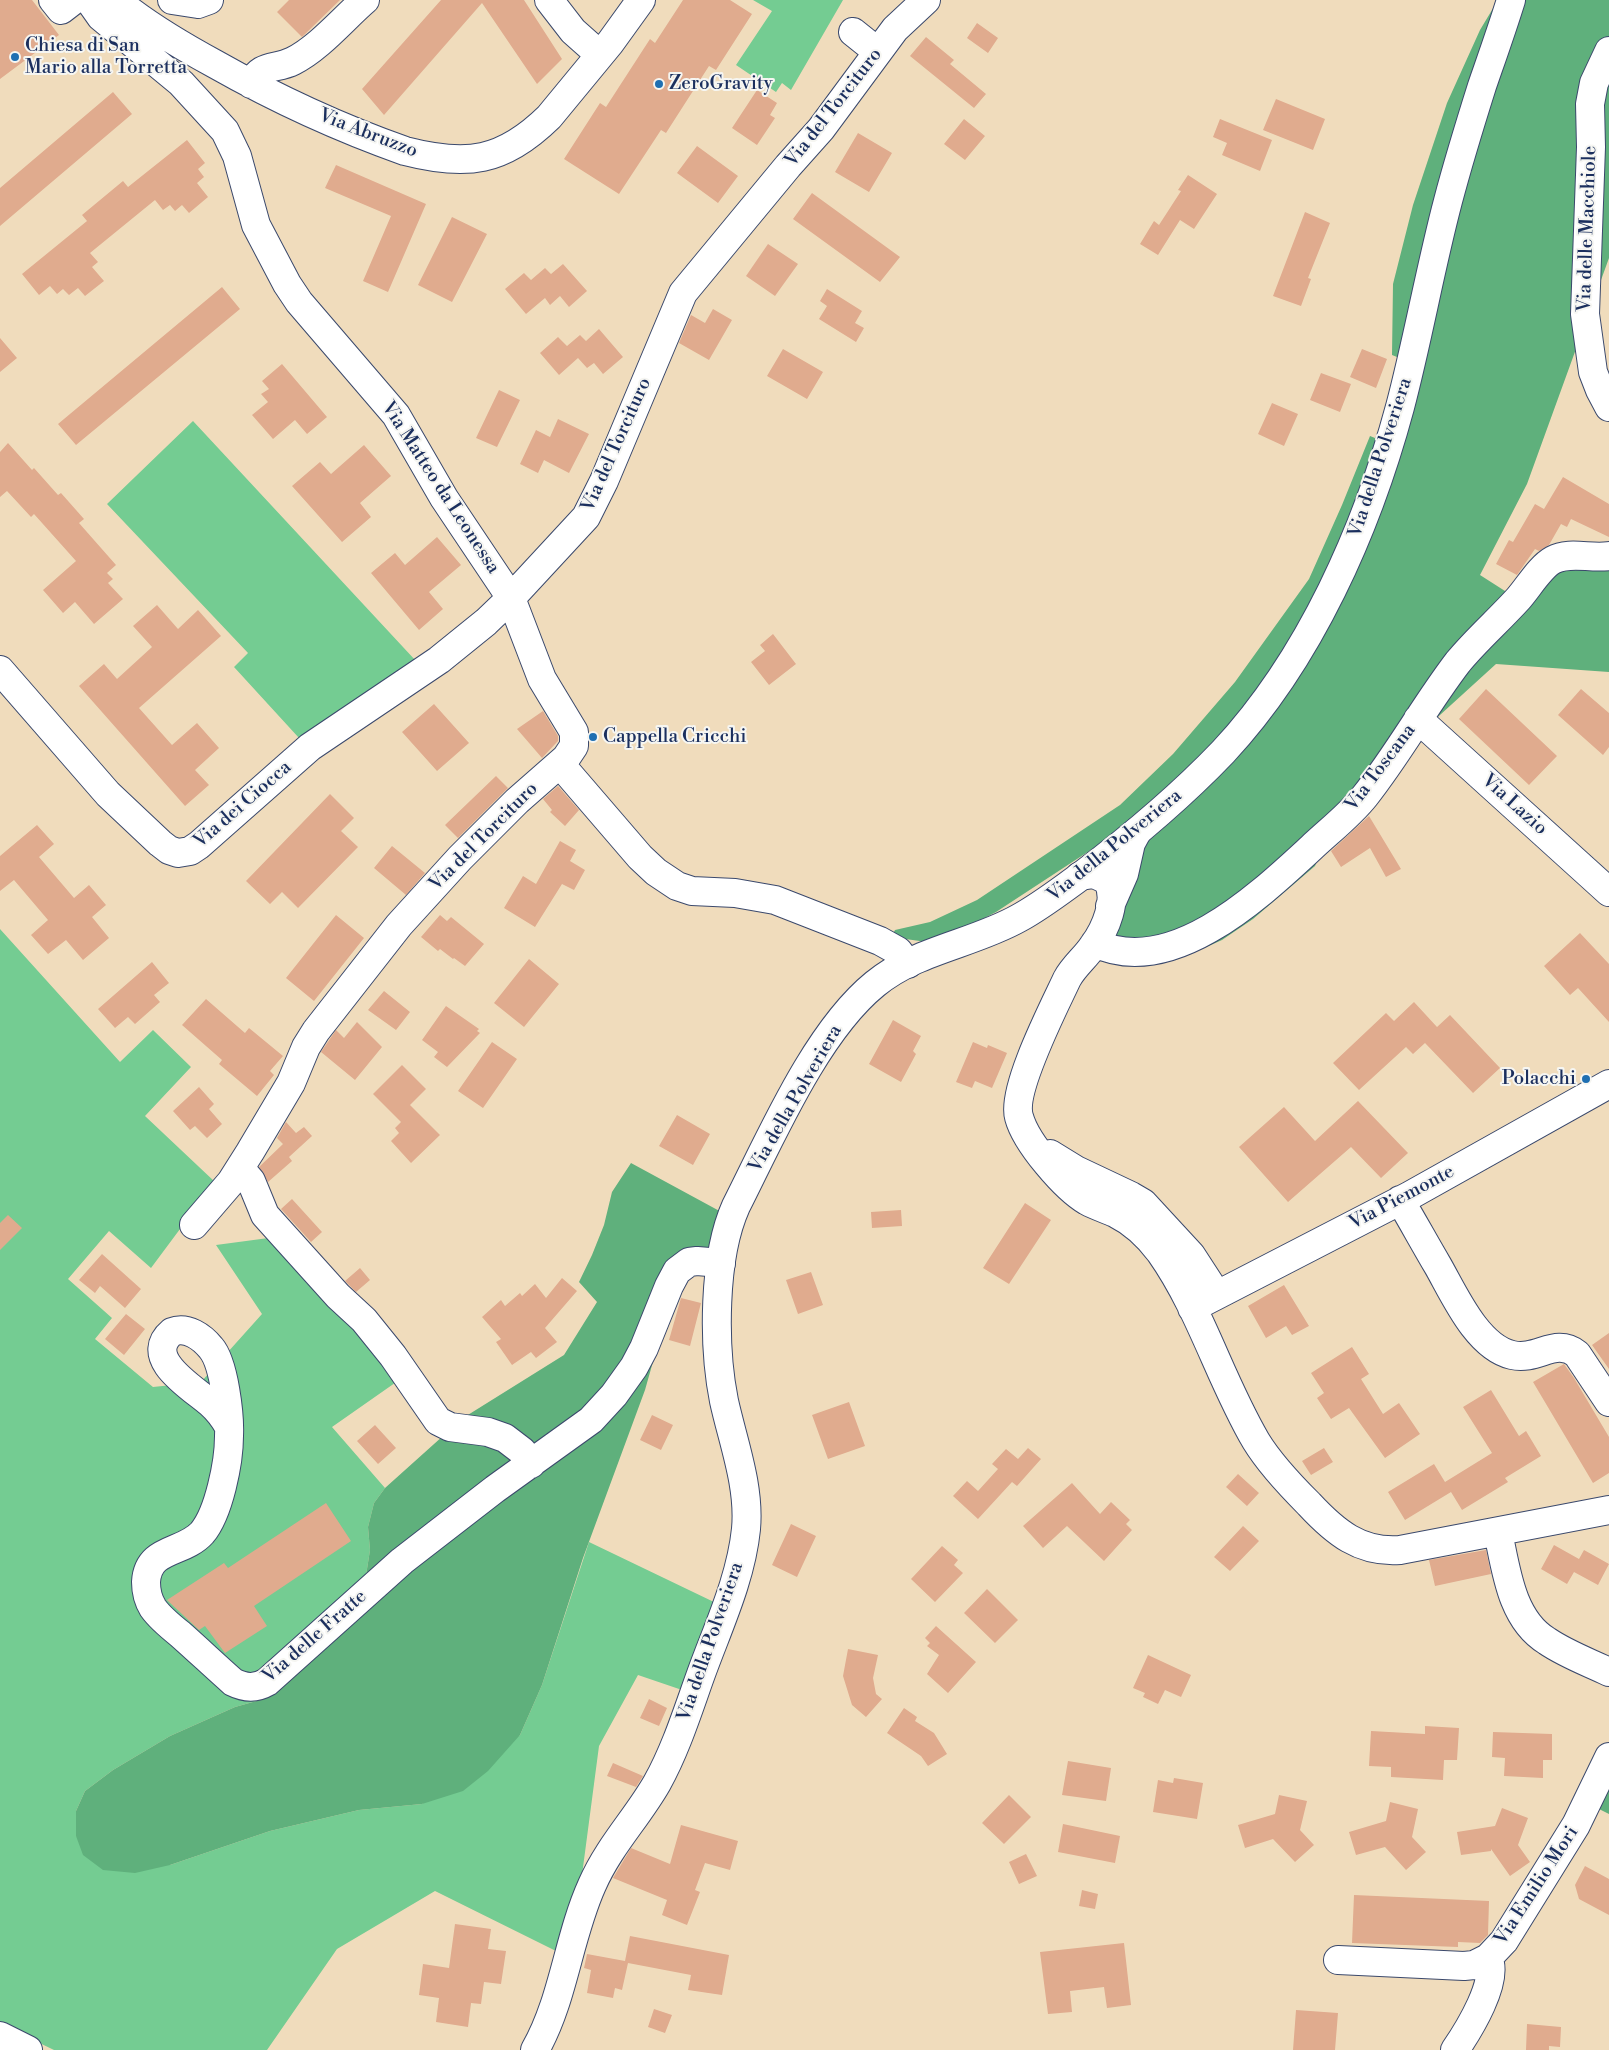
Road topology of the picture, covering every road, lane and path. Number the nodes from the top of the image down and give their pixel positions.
1 (53, 0) edge
2 (74, 0) edge
3 (89, 0) edge
4 (172, 0) edge
5 (210, 0) edge
6 (365, 0) edge
7 (549, 0) edge
8 (641, 0) edge
9 (926, 0) edge
10 (1511, 0) edge
11 (121, 2) edge
12 (853, 32) dead end
13 (1609, 51) edge
14 (878, 52) junction
15 (600, 55) junction
16 (251, 84) junction
17 (1609, 407) edge
18 (1609, 556) edge
19 (511, 598) junction
20 (0, 670) edge
21 (1418, 719) junction
22 (560, 764) junction
23 (1137, 832) junction
24 (1110, 854) junction
25 (1080, 876) junction
26 (1609, 892) edge
27 (1114, 894) junction
28 (1095, 943) junction
29 (908, 964) junction
30 (1609, 1084) edge
31 (1022, 1126) junction
32 (240, 1168) junction
33 (1400, 1200) junction
34 (194, 1225) dead end
35 (721, 1263) junction
36 (1217, 1295) junction
37 (1192, 1308) junction
38 (1609, 1402) edge
39 (229, 1427) dead end
40 (531, 1464) junction
41 (1609, 1510) edge
42 (1498, 1532) junction
43 (1609, 1672) edge
44 (1609, 1757) edge
45 (1488, 1958) junction
46 (1338, 1960) dead end
47 (0, 2036) edge
48 (28, 2050) edge
49 (535, 2050) edge
50 (1455, 2050) edge

1 - 2 street
3 - 19 street, Via Matteo da Leonessa
4 - 5 street
6 - 16 street
7 - 15 street
8 - 15 street, Via Abruzzo
9 - 14 street, Via del Torcituro
10 - 23 street, Via della Polveriera
11 - 16 street, Via Abruzzo
12 - 14 street
13 - 17 street, Via delle Macchiole
14 - 19 street, Via del Torcituro
15 - 16 street, Via Abruzzo
18 - 21 street, Via Toscana
19 - 20 street, Via dei Ciocca
19 - 22 street, Via del Torcituro
21 - 26 street, Via Lazio
21 - 28 street, Via Toscana
22 - 29 street
22 - 32 street, Via del Torcituro
23 - 24 street, Via della Polveriera
23 - 27 street
24 - 25 street, Via della Polveriera
24 - 27 street
25 - 27 street
25 - 29 street, Via della Polveriera
27 - 28 street
28 - 31 street
29 - 35 street, Via della Polveriera
30 - 33 street, Via Piemonte
31 - 36 street
31 - 37 street
32 - 34 street, Via del Torcituro
32 - 40 street
33 - 36 street, Via Piemonte
33 - 38 street
35 - 40 street, Via delle Fratte
35 - 49 street, Via della Polveriera
36 - 37 street, Via Piemonte
37 - 42 street
39 - 40 street, Via delle Fratte
41 - 42 street
42 - 43 street
44 - 45 street, Via Emilio Mori
45 - 46 street, Via Emilio Mori
45 - 50 street
47 - 48 street

